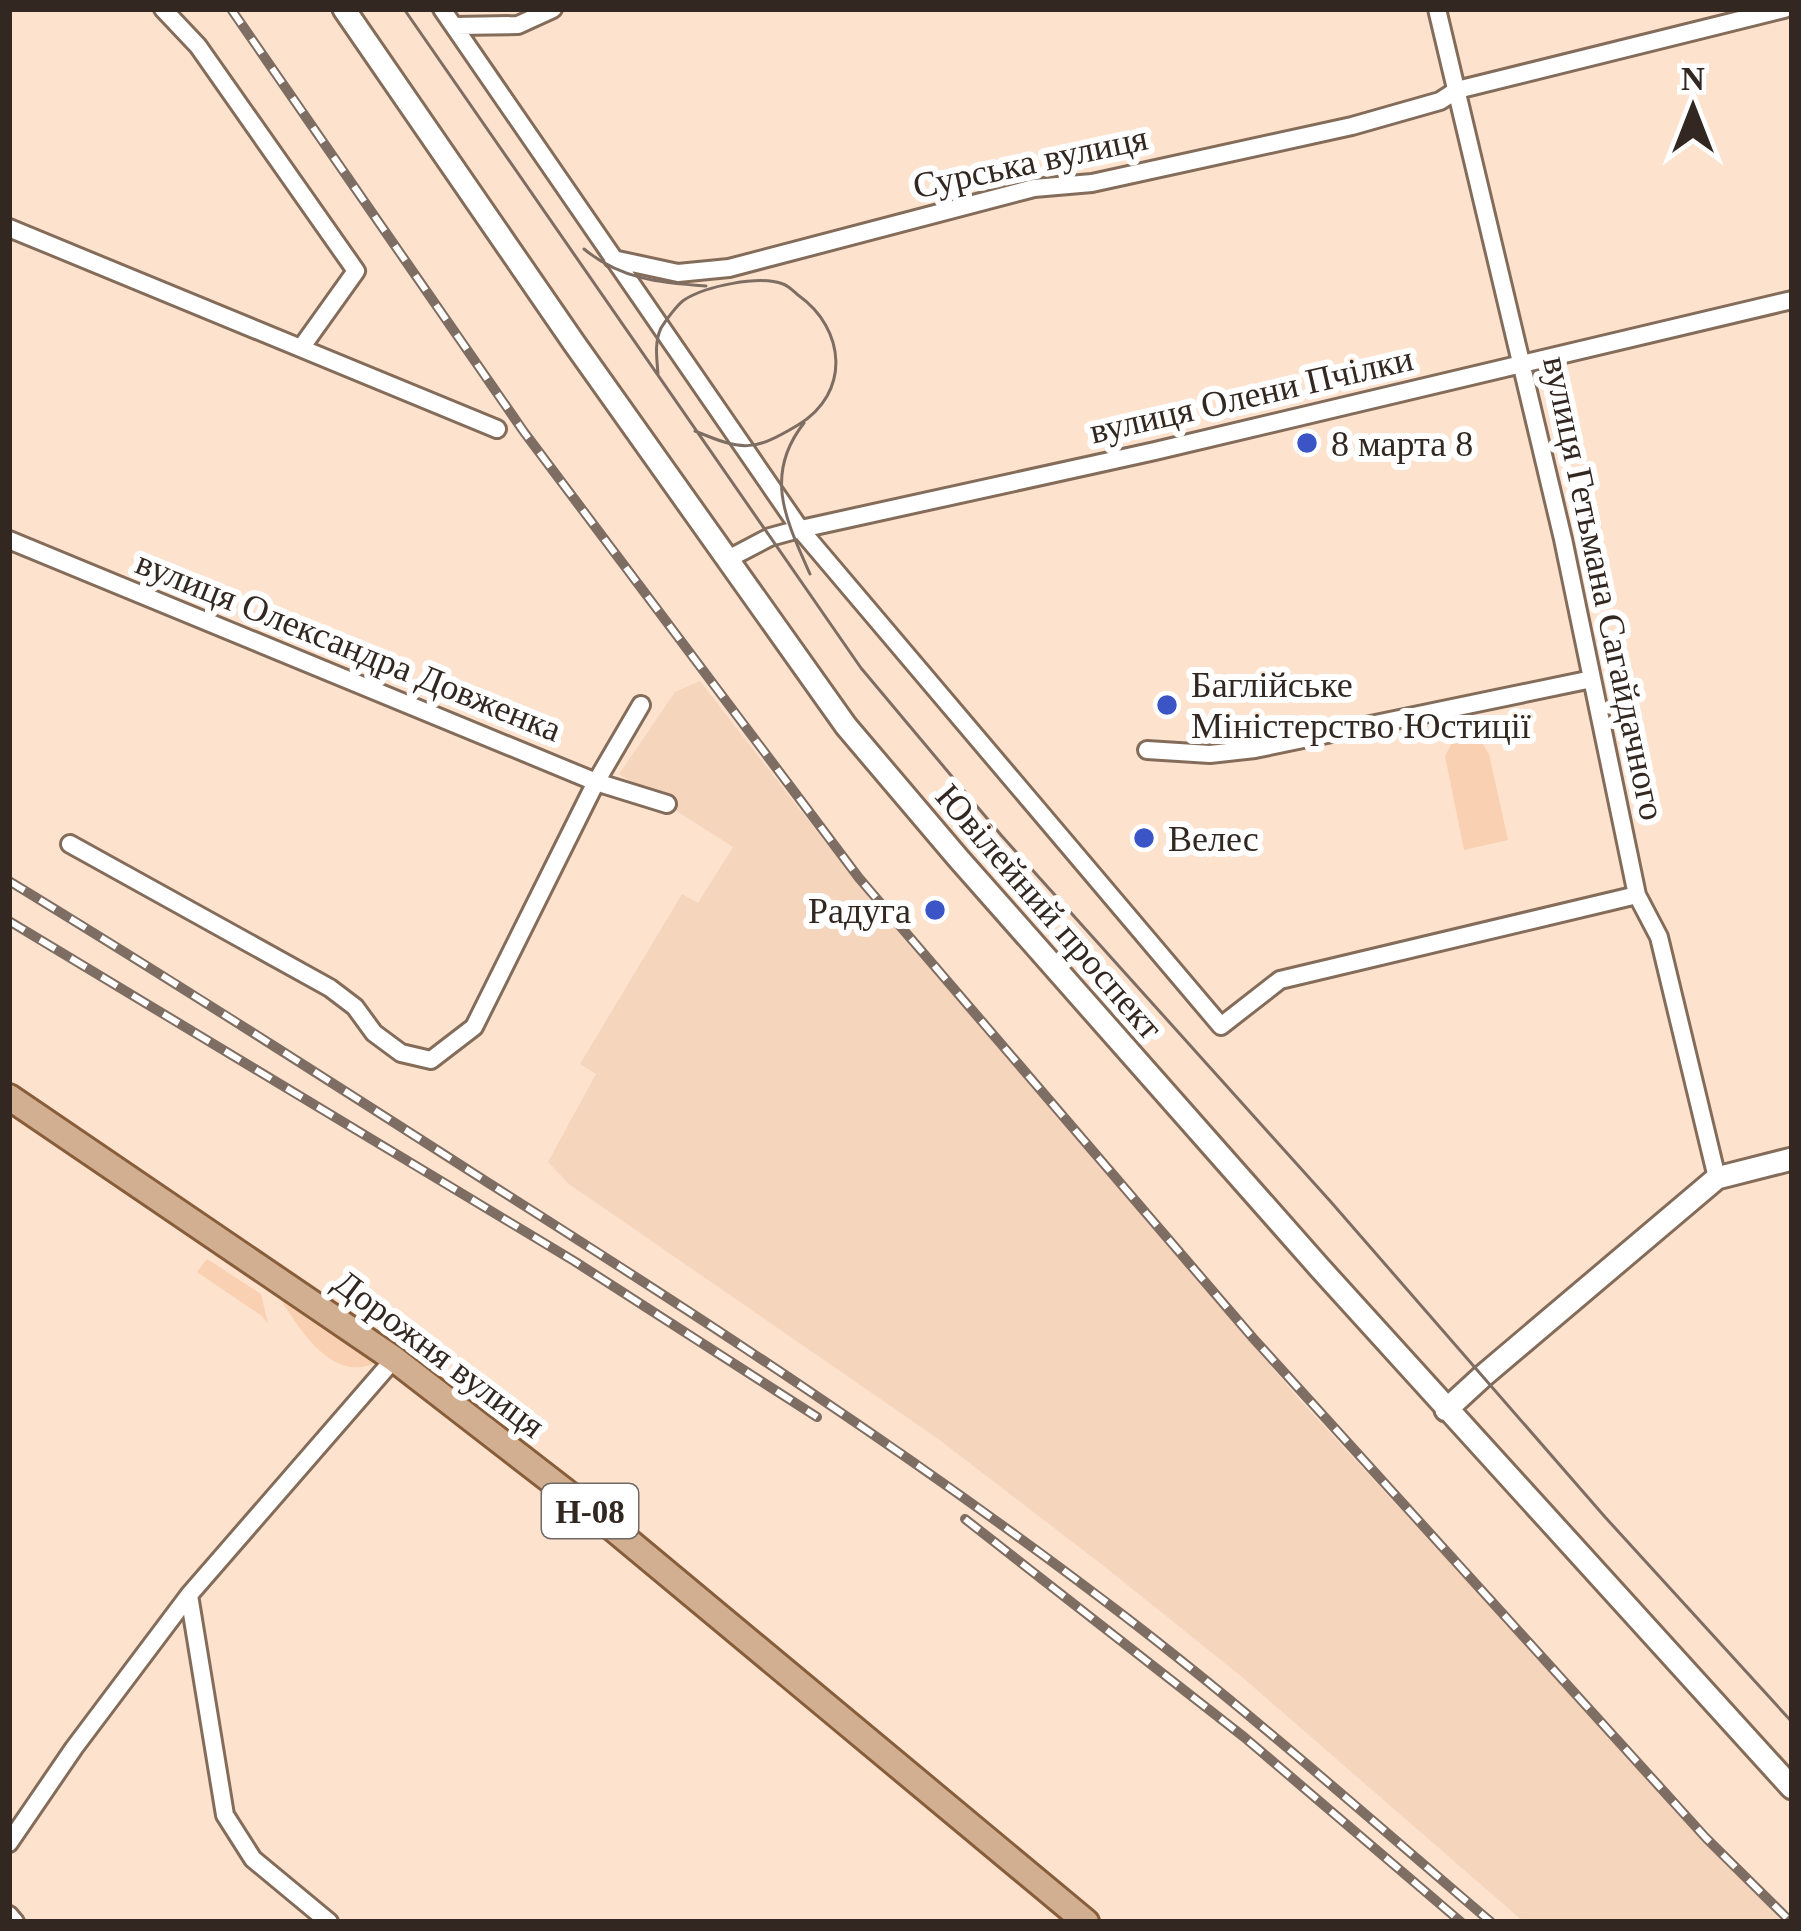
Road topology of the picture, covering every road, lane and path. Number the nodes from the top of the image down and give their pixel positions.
1 (163, 9) edge
2 (344, 9) edge
3 (442, 9) edge
4 (553, 9) edge
5 (1437, 9) edge
6 (1784, 9) edge
7 (454, 26) junction
8 (1457, 90) junction
9 (9, 228) edge
10 (613, 259) junction
11 (1792, 300) edge
12 (301, 348) junction
13 (1522, 365) junction
14 (497, 429) dead end
15 (800, 529) junction
16 (9, 540) edge
17 (728, 559) junction
18 (1592, 680) junction
19 (640, 704) dead end
20 (1147, 750) dead end
21 (596, 782) junction
22 (667, 804) dead end
23 (70, 844) dead end
24 (1636, 895) junction
25 (9, 1097) edge
26 (1792, 1159) edge
27 (1717, 1178) junction
28 (394, 1359) junction
29 (1446, 1410) junction
30 (189, 1595) junction
31 (1792, 1789) edge
32 (9, 1843) edge
33 (329, 1922) edge
34 (1086, 1922) edge

1 - 12 street
2 - 17 main road, Ювілейний проспект
3 - 7 street
4 - 7 street
5 - 8 street, вулиця Гетьмана Сагайдачного
6 - 8 street, Сурська вулиця
7 - 10 street
8 - 10 street, Сурська вулиця
8 - 13 street, вулиця Гетьмана Сагайдачного
9 - 12 street
10 - 15 street
11 - 13 street, вулиця Олени Пчілки
12 - 14 street
13 - 15 street, вулиця Олени Пчілки
13 - 18 street, вулиця Гетьмана Сагайдачного
15 - 17 street, вулиця Олени Пчілки
15 - 24 street
16 - 21 street, вулиця Олександра Довженка
17 - 29 main road, Ювілейний проспект
18 - 20 street
18 - 24 street, вулиця Гетьмана Сагайдачного
19 - 21 street
21 - 22 street, вулиця Олександра Довженка
21 - 23 street
24 - 27 street, вулиця Гетьмана Сагайдачного
25 - 28 main road, Дорожня вулиця / Н-08
26 - 27 main road
27 - 29 main road
28 - 30 street
28 - 34 main road, Дорожня вулиця / Н-08
29 - 31 main road, Ювілейний проспект
30 - 32 street
30 - 33 street

